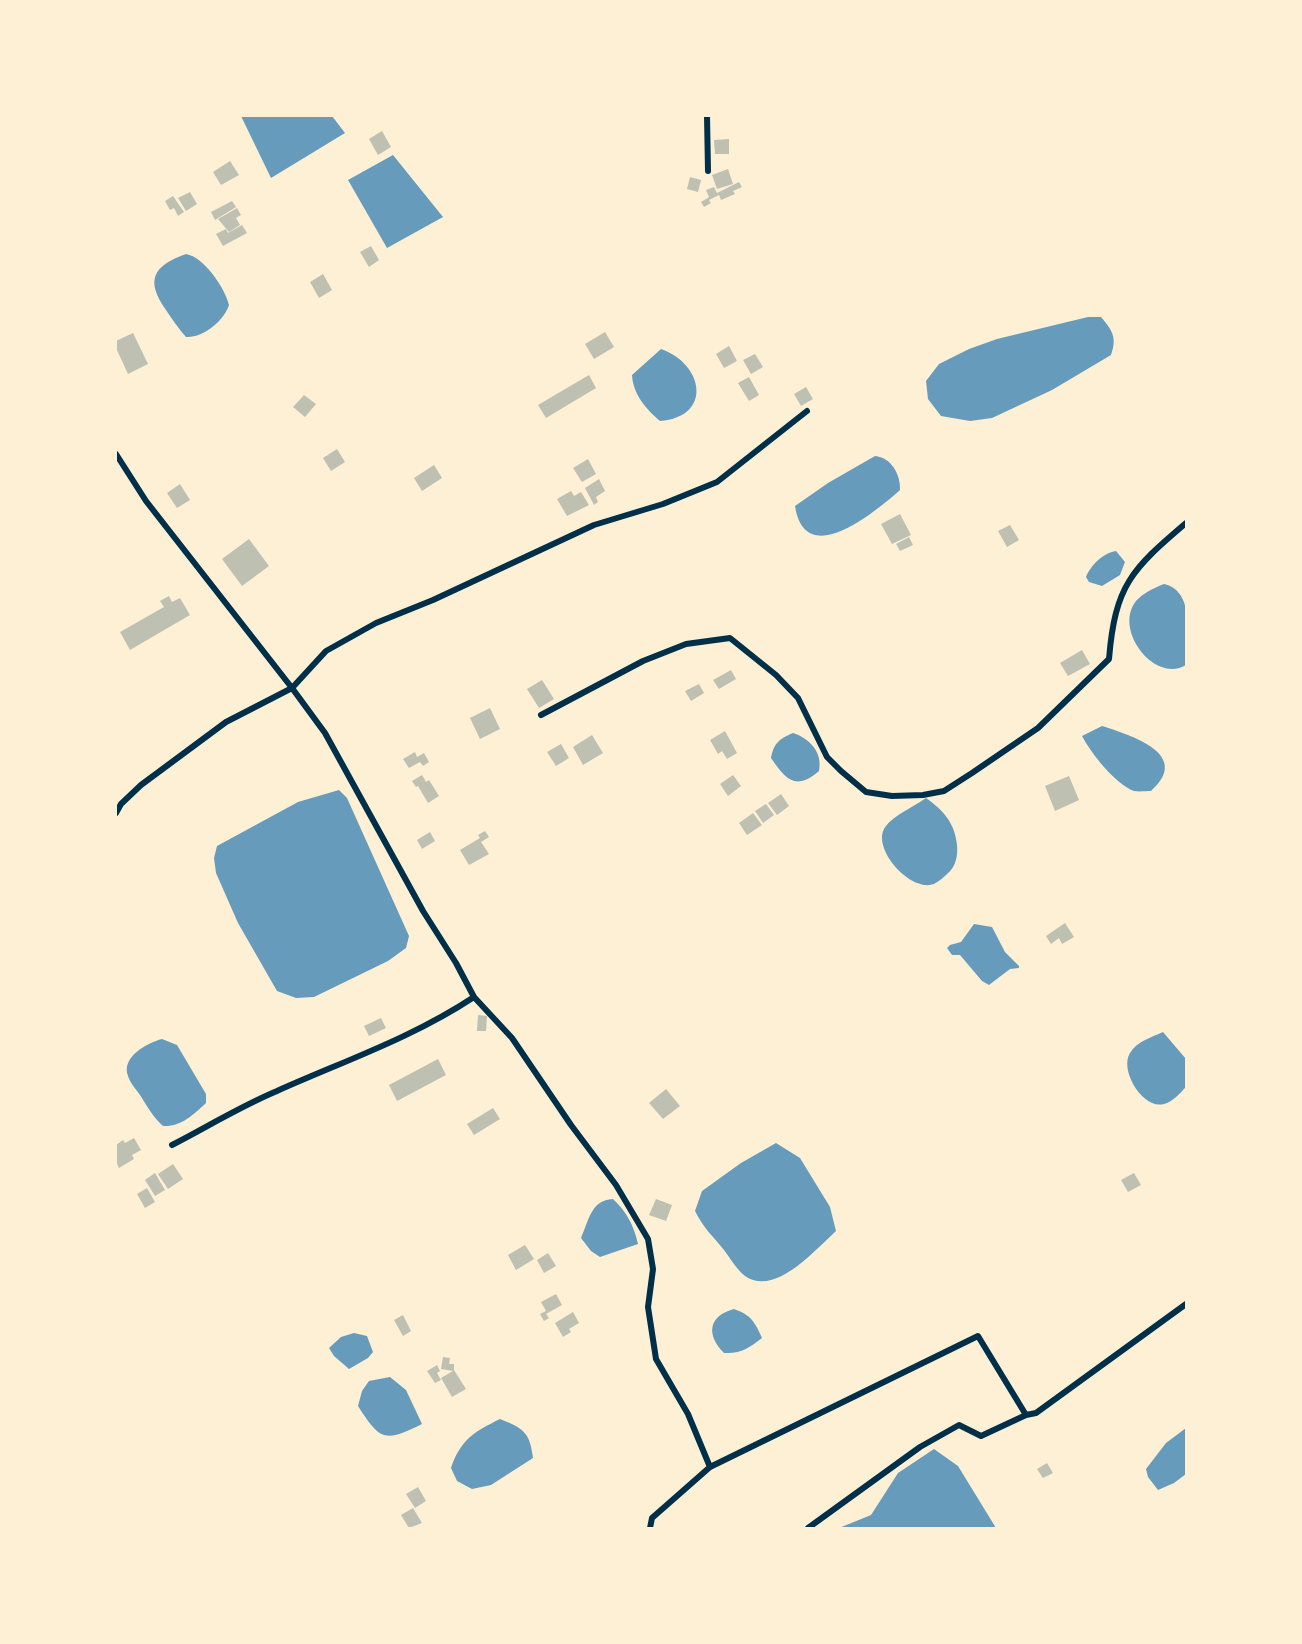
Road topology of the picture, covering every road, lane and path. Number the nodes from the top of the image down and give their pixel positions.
1 (707, 116) edge
2 (708, 171) dead end
3 (807, 411) dead end
4 (116, 454) edge
5 (1186, 523) edge
6 (292, 688) junction
7 (541, 715) dead end
8 (116, 813) edge
9 (474, 997) junction
10 (172, 1145) dead end
11 (1186, 1304) edge
12 (1026, 1415) junction
13 (710, 1467) junction
14 (650, 1528) edge
15 (808, 1528) edge

1 - 2 street
3 - 6 street
4 - 6 street
5 - 7 street
6 - 8 street
6 - 9 street
9 - 10 street
9 - 13 street
11 - 12 street
12 - 13 street
12 - 15 street
13 - 14 street

